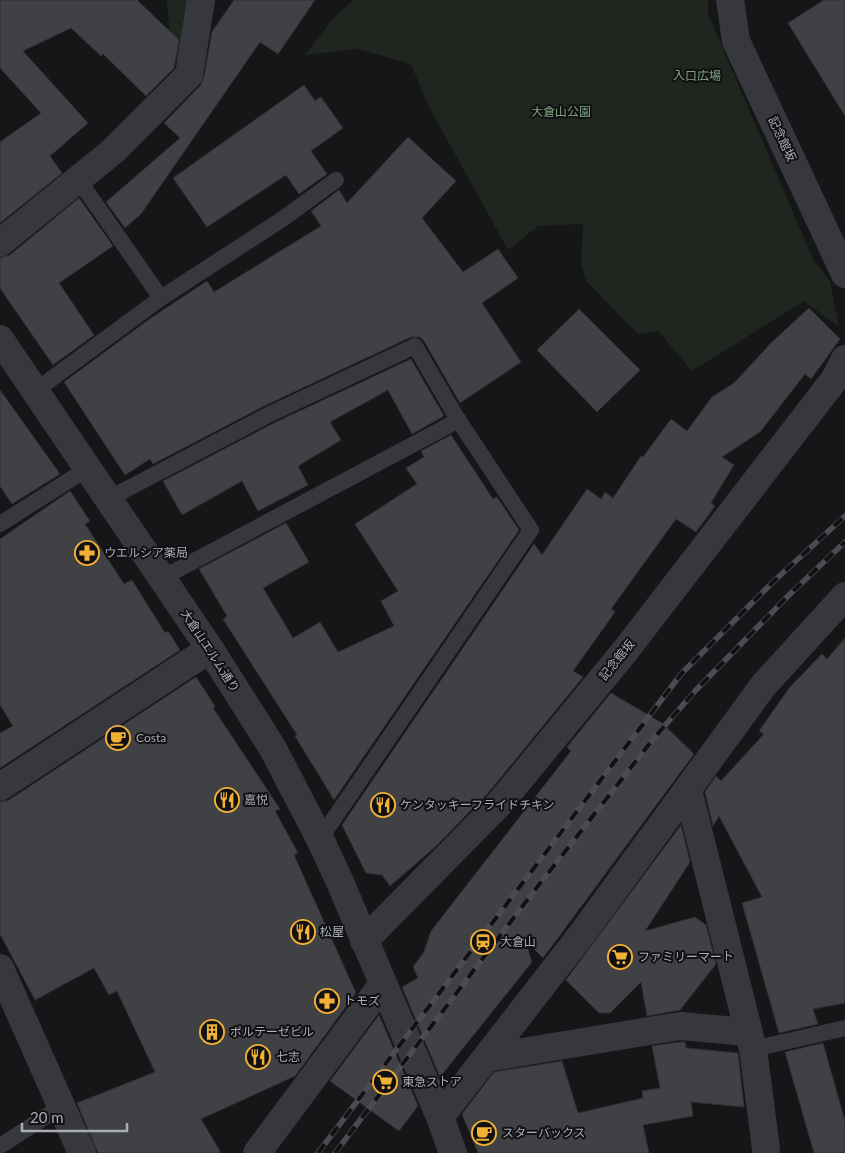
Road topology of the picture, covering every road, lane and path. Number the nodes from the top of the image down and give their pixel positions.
1 (201, 0) edge
2 (730, 0) edge
3 (78, 179) junction
4 (336, 180) dead end
5 (0, 243) edge
6 (845, 274) edge
7 (161, 298) junction
8 (0, 339) edge
9 (845, 359) edge
10 (35, 391) junction
11 (459, 420) junction
12 (87, 468) junction
13 (108, 499) junction
14 (0, 524) edge
15 (162, 578) junction
16 (845, 596) edge
17 (210, 649) junction
18 (0, 787) edge
19 (688, 790) junction
20 (320, 839) junction
21 (364, 941) junction
22 (0, 968) edge
23 (382, 984) junction
24 (845, 1028) edge
25 (751, 1041) junction
26 (486, 1058) junction
27 (62, 1106) junction
28 (440, 1117) junction
29 (0, 1146) edge
30 (766, 1151) edge
31 (82, 1153) edge
32 (257, 1153) edge
33 (453, 1153) edge

1 - 3 street
2 - 6 street, 記念館坂
3 - 5 street
3 - 7 lane
4 - 7 lane
7 - 10 lane
8 - 10 street, 大倉山エルム通り
9 - 21 street, 記念館坂
10 - 12 street, 大倉山エルム通り
11 - 13 lane
11 - 15 lane
11 - 20 lane
12 - 13 street, 大倉山エルム通り
12 - 14 lane
13 - 15 street, 大倉山エルム通り
15 - 17 street, 大倉山エルム通り
16 - 19 street
17 - 18 street
17 - 20 street, 大倉山エルム通り
19 - 25 street
19 - 26 street
20 - 21 street, 大倉山エルム通り
21 - 23 street, 大倉山エルム通り
22 - 27 street
23 - 28 street, 大倉山エルム通り
23 - 32 street
24 - 25 lane
25 - 26 street
25 - 30 street
26 - 28 street
27 - 29 lane
27 - 31 street
28 - 33 street, 大倉山エルム通り

